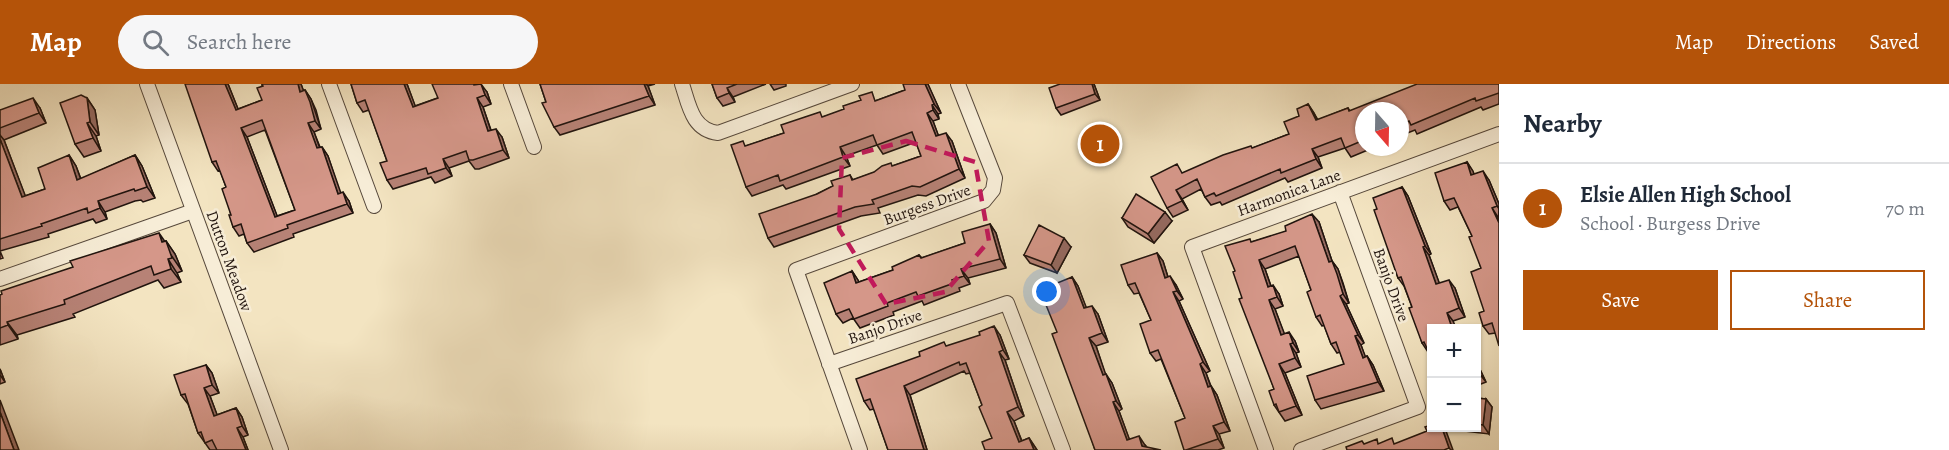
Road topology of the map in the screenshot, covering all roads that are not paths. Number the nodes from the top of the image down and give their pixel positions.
1 (147, 84) edge
2 (329, 84) edge
3 (510, 84) edge
4 (681, 84) edge
5 (852, 84) edge
6 (958, 84) edge
7 (1499, 134) edge
8 (534, 147) dead end
9 (1340, 192) junction
10 (374, 206) dead end
11 (193, 211) junction
12 (0, 279) edge
13 (829, 364) junction
14 (281, 450) edge
15 (860, 450) edge
16 (1063, 450) edge
17 (1266, 450) edge
18 (1301, 450) edge

1 - 11 street, Dutton Meadow
2 - 10 street
3 - 8 street
4 - 5 street
6 - 13 street, Burgess Drive
7 - 9 street, Harmonica Lane
9 - 17 street, Harmonica Lane
9 - 18 street, Banjo Drive
11 - 12 street
11 - 14 street, Dutton Meadow
13 - 15 street
13 - 16 street, Banjo Drive

